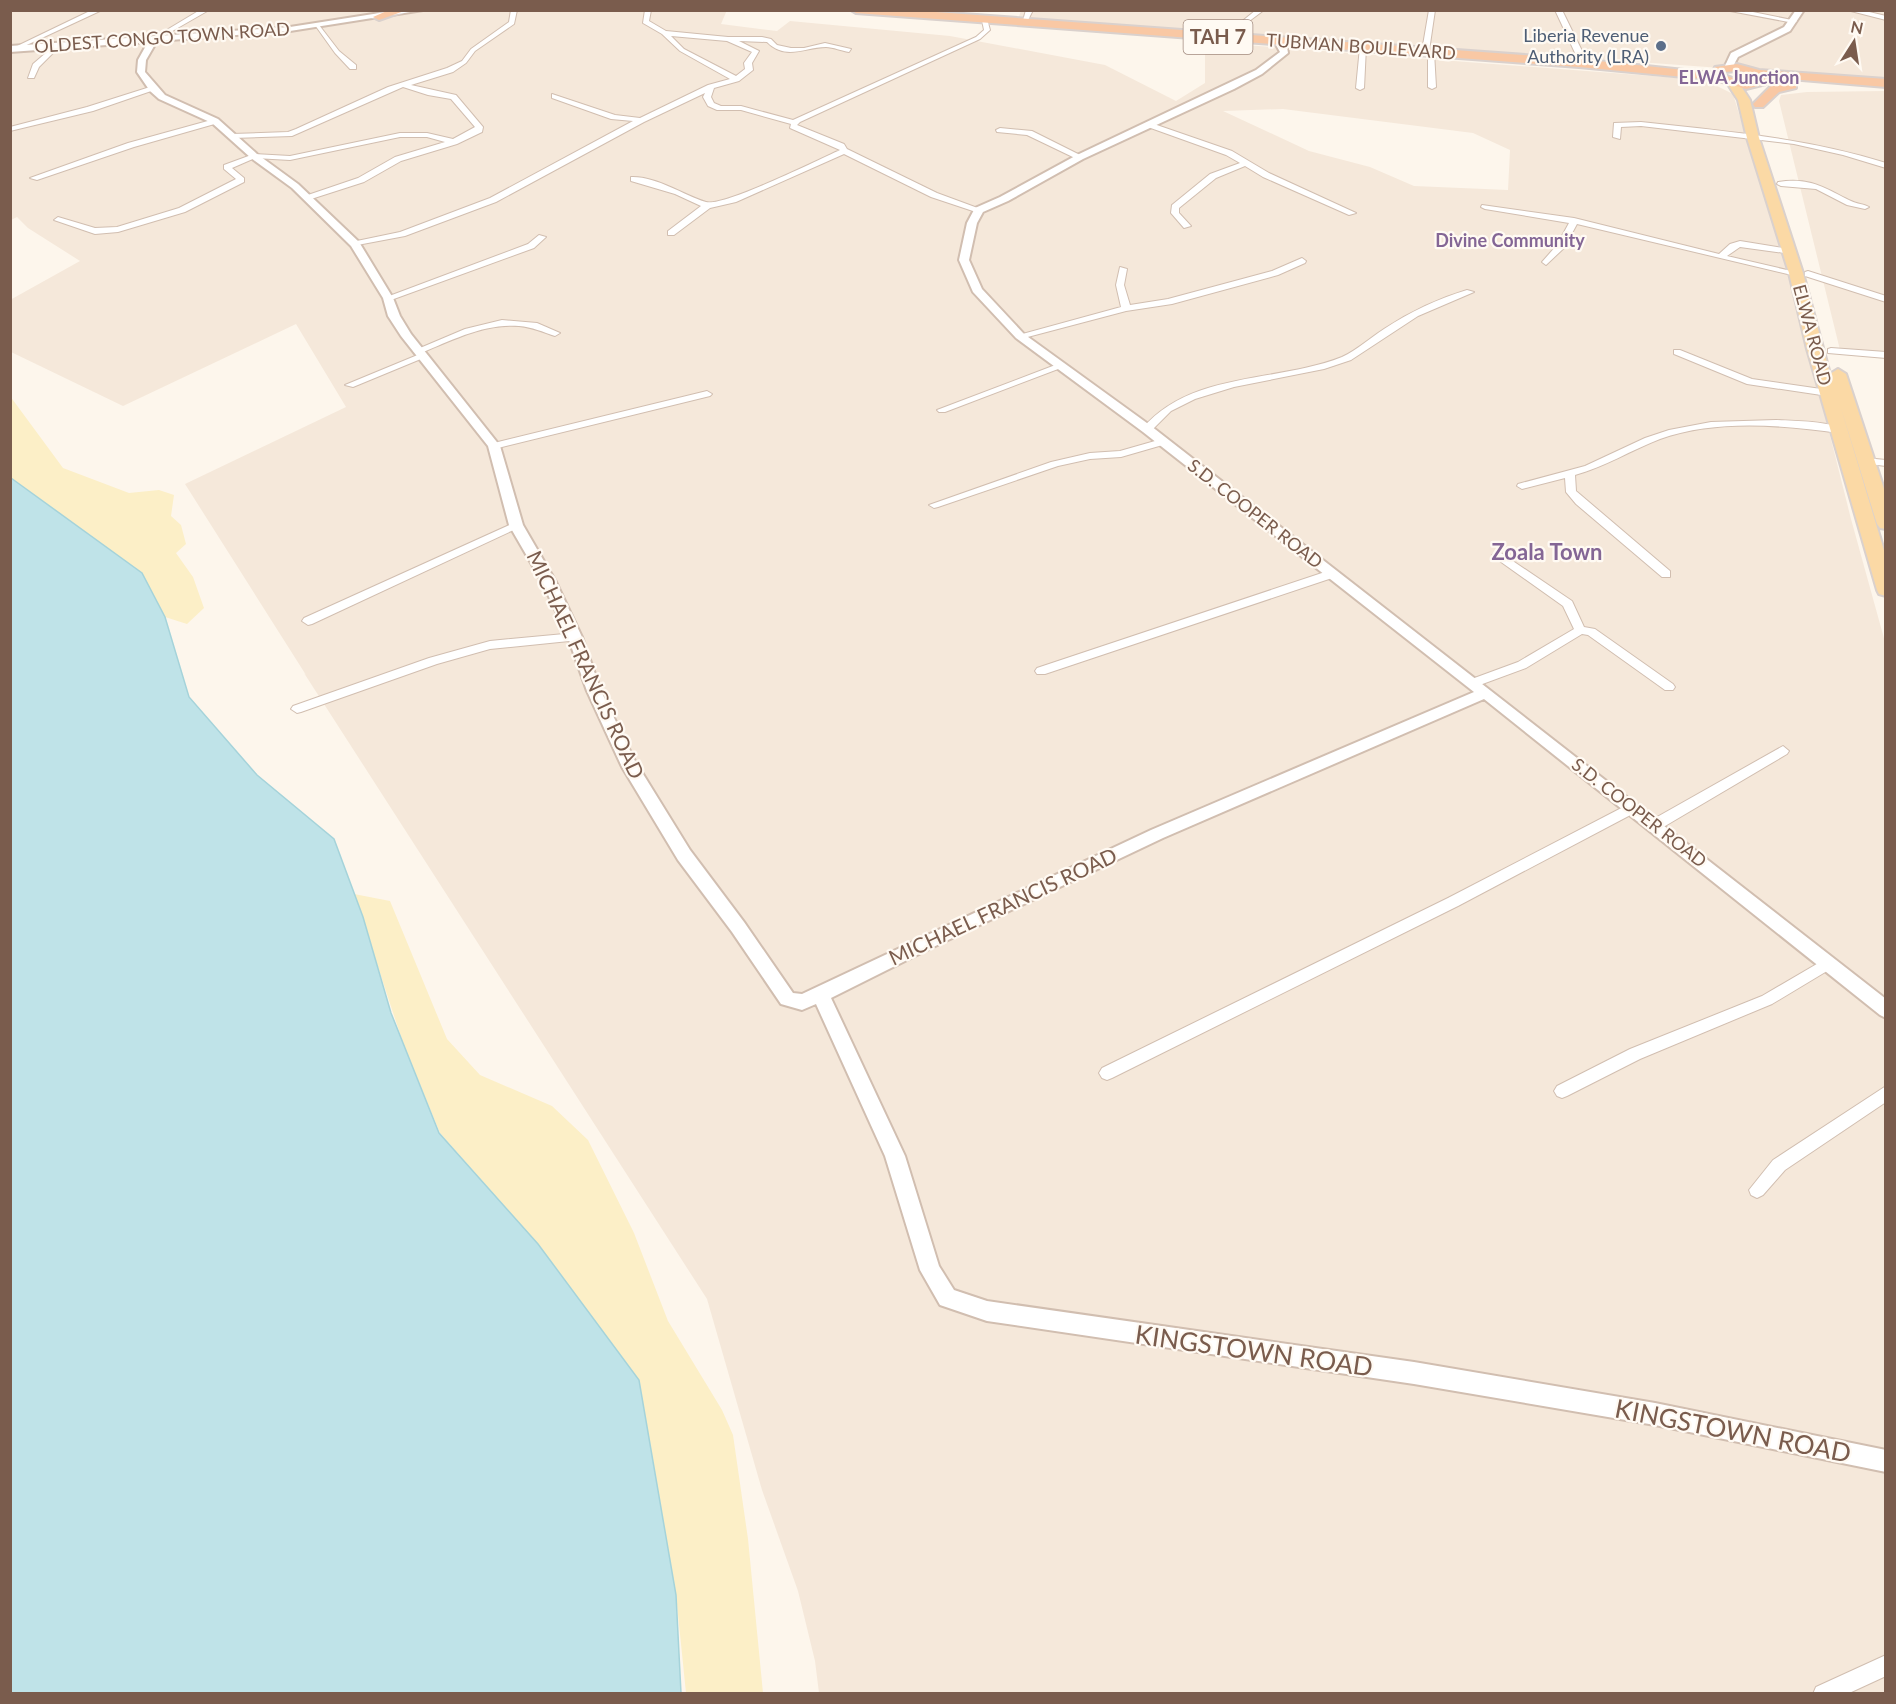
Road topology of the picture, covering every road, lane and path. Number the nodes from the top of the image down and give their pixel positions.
1 (99, 10) edge
2 (206, 10) edge
3 (402, 10) edge
4 (419, 10) edge
5 (514, 10) edge
6 (648, 10) edge
7 (856, 10) edge
8 (1030, 10) edge
9 (1261, 10) edge
10 (1432, 10) edge
11 (1558, 10) edge
12 (1728, 10) edge
13 (1800, 10) edge
14 (1850, 10) edge
15 (379, 17) junction
16 (1886, 18) edge
17 (985, 20) junction
18 (1794, 21) junction
19 (1024, 23) junction
20 (317, 26) junction
21 (664, 33) junction
22 (1230, 38) junction
23 (728, 39) junction
24 (153, 40) junction
25 (1278, 41) junction
26 (56, 47) junction
27 (1363, 47) junction
28 (12, 49) edge
29 (849, 50) dead end
30 (1428, 52) junction
31 (1739, 53) junction
32 (1579, 63) junction
33 (353, 67) dead end
34 (1722, 71) junction
35 (1690, 74) junction
36 (31, 75) dead end
37 (1755, 77) junction
38 (736, 79) junction
39 (1733, 83) junction
40 (1809, 83) junction
41 (1886, 83) edge
42 (406, 86) junction
43 (711, 87) junction
44 (1432, 87) dead end
45 (1359, 88) dead end
46 (1886, 88) edge
47 (153, 89) junction
48 (555, 96) dead end
49 (1744, 100) junction
50 (1759, 104) junction
51 (641, 120) junction
52 (215, 121) junction
53 (793, 122) junction
54 (1151, 125) junction
55 (10, 129) edge
56 (1000, 130) dead end
57 (1762, 132) junction
58 (232, 136) junction
59 (1617, 137) dead end
60 (454, 142) junction
61 (844, 152) junction
62 (254, 156) junction
63 (1080, 157) junction
64 (1246, 163) junction
65 (1886, 166) edge
66 (34, 178) dead end
67 (634, 179) dead end
68 (1781, 184) junction
69 (308, 198) junction
70 (706, 206) junction
71 (1485, 207) dead end
72 (1865, 207) dead end
73 (979, 210) junction
74 (1352, 213) dead end
75 (58, 220) dead end
76 (1574, 221) junction
77 (1187, 226) dead end
78 (671, 234) dead end
79 (542, 237) dead end
80 (355, 244) junction
81 (1789, 252) junction
82 (1721, 257) junction
83 (1302, 261) dead end
84 (1546, 262) dead end
85 (1123, 268) dead end
86 (1802, 274) junction
87 (1470, 292) dead end
88 (388, 298) junction
89 (1886, 299) edge
90 (1126, 308) junction
91 (555, 333) dead end
92 (1020, 336) junction
93 (1831, 351) junction
94 (1677, 352) dead end
95 (420, 354) junction
96 (1886, 355) edge
97 (1061, 366) junction
98 (350, 385) dead end
99 (1828, 393) junction
100 (707, 394) dead end
101 (942, 410) dead end
102 (1147, 429) junction
103 (1839, 430) junction
104 (1162, 442) junction
105 (494, 446) junction
106 (1865, 461) junction
107 (1886, 463) edge
108 (1570, 473) junction
109 (1522, 486) dead end
110 (934, 505) dead end
111 (1886, 524) edge
112 (516, 525) junction
113 (1498, 555) dead end
114 (1882, 569) edge
115 (1331, 574) junction
116 (1666, 574) dead end
117 (1886, 590) edge
118 (308, 621) dead end
119 (1580, 630) junction
120 (575, 637) junction
121 (1041, 671) dead end
122 (1473, 683) junction
123 (1669, 687) dead end
124 (1485, 693) junction
125 (297, 709) dead end
126 (1783, 751) dead end
127 (1633, 807) junction
128 (1655, 825) junction
129 (1827, 964) junction
130 (821, 995) junction
131 (1886, 1010) edge
132 (1107, 1073) dead end
133 (1562, 1091) dead end
134 (1886, 1094) edge
135 (1757, 1190) dead end
136 (1886, 1461) edge
137 (1886, 1665) edge
138 (1823, 1694) edge

1 - 28 street
2 - 24 street
3 - 15 highway
4 - 15 street, OLDEST CONGO TOWN ROAD
5 - 42 street
6 - 21 street
7 - 17 highway, TUBMAN BOULEVARD / TAH 7
8 - 19 street
9 - 22 street
10 - 30 street
11 - 32 street
12 - 18 street
13 - 18 street
14 - 16 street
15 - 20 street, OLDEST CONGO TOWN ROAD
17 - 19 highway, TUBMAN BOULEVARD / TAH 7
17 - 53 street
18 - 31 street
19 - 22 highway, TUBMAN BOULEVARD / TAH 7
20 - 24 street, OLDEST CONGO TOWN ROAD
20 - 33 street
21 - 23 street
21 - 38 street
22 - 25 highway, TUBMAN BOULEVARD / TAH 7
23 - 29 street
23 - 38 street
24 - 26 street, OLDEST CONGO TOWN ROAD
24 - 47 street
25 - 27 highway, TUBMAN BOULEVARD / TAH 7
25 - 54 street
26 - 28 street, OLDEST CONGO TOWN ROAD
26 - 36 street
27 - 30 highway, TUBMAN BOULEVARD / TAH 7
27 - 45 street
30 - 32 highway, TUBMAN BOULEVARD / TAH 7
30 - 44 street
31 - 34 street
31 - 37 street
32 - 34 highway, TUBMAN BOULEVARD / TAH 7
32 - 35 highway, TUBMAN BOULEVARD / TAH 7
34 - 35 highway, TUBMAN BOULEVARD / TAH 7
34 - 37 highway
34 - 39 highway
35 - 49 highway
37 - 39 highway
37 - 40 highway
37 - 41 highway
37 - 50 main road, ELWA ROAD
38 - 43 street
39 - 49 main road, ELWA ROAD
40 - 46 highway
40 - 50 highway
42 - 58 street
42 - 60 street
43 - 51 street
43 - 53 street
47 - 52 street, MICHAEL FRANCIS ROAD
47 - 55 street
48 - 51 street
49 - 57 main road, ELWA ROAD
50 - 57 main road, ELWA ROAD
51 - 80 street
52 - 58 street, MICHAEL FRANCIS ROAD
52 - 66 street
53 - 61 street
54 - 63 street
54 - 64 street
56 - 63 street
57 - 59 street
57 - 65 street
57 - 68 main road, ELWA ROAD
57 - 81 main road, ELWA ROAD
58 - 62 street, MICHAEL FRANCIS ROAD
60 - 62 street
60 - 69 street
61 - 70 street
61 - 73 street
62 - 69 street, MICHAEL FRANCIS ROAD
62 - 75 street
63 - 73 street
64 - 74 street
64 - 77 street
67 - 70 street
68 - 72 street
68 - 86 main road, ELWA ROAD
69 - 80 street, MICHAEL FRANCIS ROAD
70 - 78 street
71 - 76 street
73 - 92 street, S.D. COOPER ROAD
76 - 82 street
76 - 84 street
79 - 88 street
80 - 88 street, MICHAEL FRANCIS ROAD
81 - 82 street
81 - 86 main road, ELWA ROAD
82 - 86 street
83 - 90 street
85 - 90 street
86 - 89 street
86 - 93 main road, ELWA ROAD
86 - 99 main road, ELWA ROAD
87 - 102 street
88 - 95 street, MICHAEL FRANCIS ROAD
90 - 92 street
91 - 95 street
92 - 97 street, S.D. COOPER ROAD
93 - 96 street
93 - 106 main road, ELWA ROAD
94 - 99 street
95 - 98 street
95 - 105 street, MICHAEL FRANCIS ROAD
97 - 101 street
97 - 102 street, S.D. COOPER ROAD
99 - 103 main road, ELWA ROAD
100 - 105 street
102 - 104 street, S.D. COOPER ROAD
103 - 108 street
103 - 114 main road, ELWA ROAD
104 - 110 street
104 - 115 street, S.D. COOPER ROAD
105 - 112 street, MICHAEL FRANCIS ROAD
106 - 107 street
106 - 111 main road, ELWA ROAD
108 - 109 street
108 - 116 street
112 - 118 street
112 - 120 street, MICHAEL FRANCIS ROAD
113 - 119 street
114 - 117 main road, ELWA ROAD
115 - 121 street
115 - 122 street, S.D. COOPER ROAD
119 - 122 street
119 - 123 street
120 - 125 street
120 - 130 street, MICHAEL FRANCIS ROAD
122 - 124 street, S.D. COOPER ROAD
124 - 127 street, S.D. COOPER ROAD
124 - 130 street, MICHAEL FRANCIS ROAD
126 - 128 street
127 - 128 street, S.D. COOPER ROAD
127 - 132 street
128 - 129 street, S.D. COOPER ROAD
129 - 131 street, S.D. COOPER ROAD
129 - 133 street
130 - 136 street, KINGSTOWN ROAD
134 - 135 street
137 - 138 street

